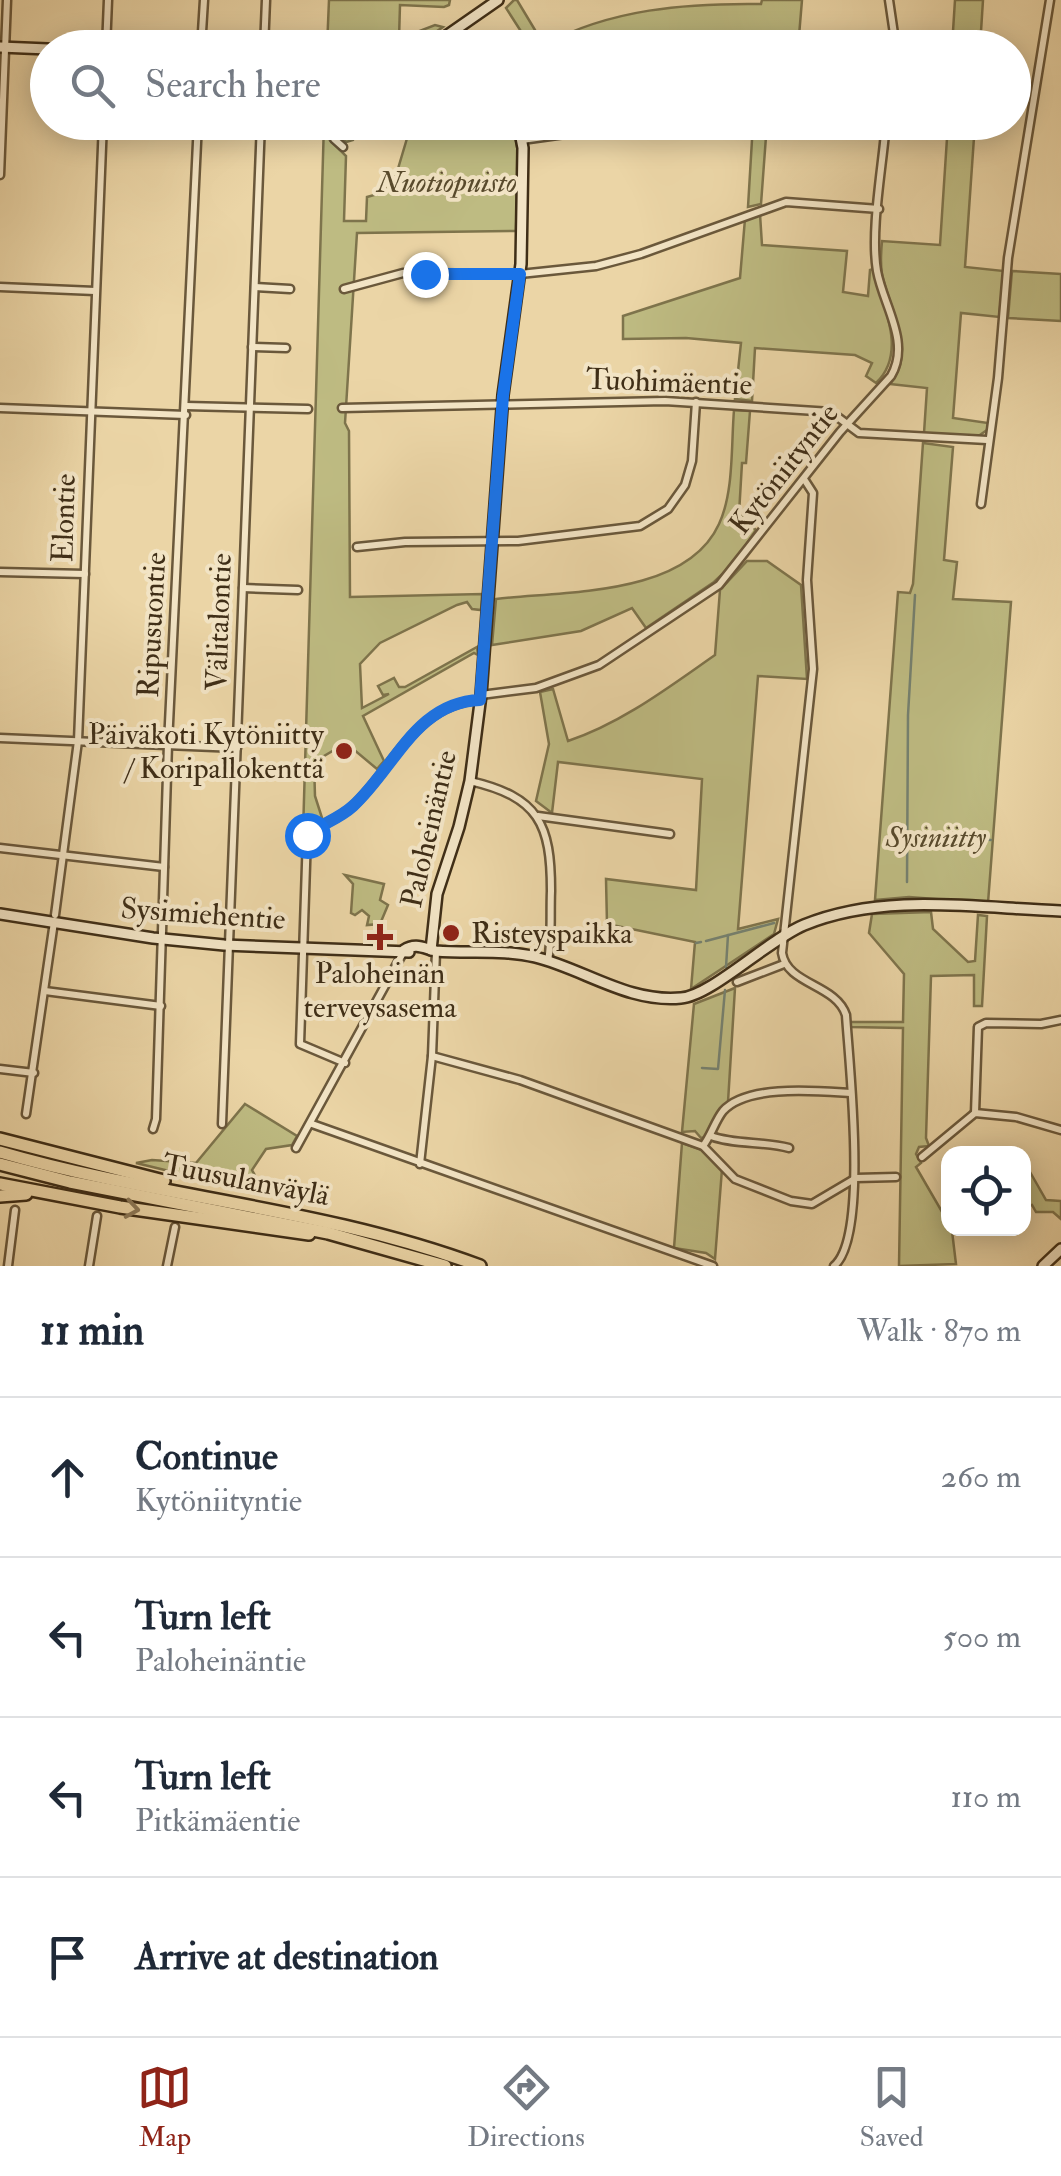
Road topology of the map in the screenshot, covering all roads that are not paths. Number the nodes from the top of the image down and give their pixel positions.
1 (7, 0) edge
2 (108, 0) edge
3 (204, 0) edge
4 (266, 0) edge
5 (498, 0) edge
6 (890, 0) edge
7 (1050, 0) edge
8 (107, 30) edge
9 (202, 30) edge
10 (265, 30) edge
11 (456, 30) edge
12 (894, 30) edge
13 (2, 47) edge
14 (30, 48) edge
15 (1, 97) edge
16 (1031, 117) edge
17 (102, 140) edge
18 (197, 140) edge
19 (260, 140) edge
20 (336, 140) edge
21 (522, 140) edge
22 (885, 140) edge
23 (1027, 140) edge
24 (343, 147) dead end
25 (0, 175) edge
26 (879, 208) junction
27 (520, 274) junction
28 (0, 287) edge
29 (255, 287) junction
30 (290, 289) dead end
31 (344, 289) dead end
32 (96, 291) junction
33 (252, 348) junction
34 (286, 348) dead end
35 (696, 402) junction
36 (503, 404) junction
37 (0, 408) edge
38 (249, 408) junction
39 (342, 408) dead end
40 (308, 410) dead end
41 (186, 411) junction
42 (92, 412) junction
43 (847, 424) junction
44 (988, 440) junction
45 (804, 479) junction
46 (981, 504) dead end
47 (492, 541) junction
48 (357, 546) dead end
49 (0, 572) edge
50 (85, 574) junction
51 (243, 588) junction
52 (298, 590) dead end
53 (480, 698) junction
54 (0, 738) edge
55 (78, 740) junction
56 (168, 744) junction
57 (237, 748) junction
58 (470, 781) junction
59 (538, 816) junction
60 (670, 834) dead end
61 (0, 848) edge
62 (63, 855) junction
63 (164, 866) junction
64 (1061, 911) edge
65 (0, 914) edge
66 (54, 918) junction
67 (783, 935) junction
68 (162, 939) junction
69 (230, 945) junction
70 (302, 946) junction
71 (404, 950) junction
72 (434, 951) junction
73 (548, 961) junction
74 (784, 964) junction
75 (737, 982) dead end
76 (45, 991) junction
77 (161, 1006) junction
78 (1061, 1020) edge
79 (432, 1056) junction
80 (344, 1064) junction
81 (0, 1069) edge
82 (34, 1073) junction
83 (850, 1092) junction
84 (26, 1114) dead end
85 (975, 1114) junction
86 (222, 1124) dead end
87 (312, 1124) junction
88 (153, 1129) dead end
89 (1061, 1130) edge
90 (711, 1136) junction
91 (0, 1139) edge
92 (703, 1146) junction
93 (296, 1148) dead end
94 (789, 1148) dead end
95 (0, 1152) edge
96 (922, 1156) dead end
97 (0, 1164) edge
98 (420, 1164) junction
99 (0, 1172) edge
100 (896, 1177) dead end
101 (856, 1178) junction
102 (70, 1182) junction
103 (0, 1184) edge
104 (198, 1195) junction
105 (0, 1196) edge
106 (94, 1202) junction
107 (15, 1210) dead end
108 (97, 1216) dead end
109 (175, 1227) dead end
110 (328, 1233) junction
111 (1061, 1249) edge
112 (1061, 1256) edge
113 (836, 1264) edge
114 (1047, 1265) edge
115 (8, 1266) edge
116 (88, 1266) edge
117 (167, 1266) edge
118 (445, 1266) edge
119 (480, 1266) edge
120 (713, 1266) edge

1 - 13 street
2 - 8 street
3 - 9 street
4 - 10 street
5 - 11 street
6 - 12 street
7 - 16 street
13 - 14 street
13 - 15 street
15 - 25 street
17 - 32 street, Elontie
18 - 41 street, Ripusuontie
19 - 29 street, Välitalontie
20 - 24 street
21 - 27 street, Paloheinäntie
22 - 26 street, Kytöniityntie
23 - 44 street
26 - 27 street
26 - 43 street, Kytöniityntie
27 - 31 street
27 - 36 street, Paloheinäntie
28 - 32 street
29 - 30 street
29 - 33 street, Välitalontie
32 - 42 street, Elontie
33 - 34 street
33 - 38 street, Välitalontie
35 - 36 street, Tuohimäentie
35 - 43 street, Tuohimäentie
35 - 47 street
36 - 39 street, Tuohimäentie
36 - 47 street, Paloheinäntie
37 - 42 street
38 - 40 street
38 - 41 street
38 - 51 street, Välitalontie
41 - 42 street
41 - 56 street, Ripusuontie
42 - 50 street, Elontie
43 - 44 street, Tuohimäentie
43 - 45 street, Kytöniityntie
44 - 46 street
45 - 53 street, Kytöniityntie
45 - 67 street
47 - 48 street
47 - 53 street, Paloheinäntie
49 - 50 street
50 - 55 street, Elontie
51 - 52 street
51 - 57 street, Välitalontie
53 - 58 street, Paloheinäntie
53 - 70 street, Kytöniityntie
54 - 55 street
55 - 56 street
55 - 62 street, Elontie
56 - 57 street
56 - 63 street, Ripusuontie
57 - 69 street, Välitalontie
58 - 59 street
58 - 72 street, Paloheinäntie
59 - 60 street
59 - 73 street
61 - 62 street
62 - 63 street
62 - 66 street, Elontie
63 - 68 street, Ripusuontie
64 - 67 street, Sysimiehentie
65 - 66 street, Sysimiehentie
66 - 68 street, Sysimiehentie
66 - 76 street, Elontie
67 - 73 street, Sysimiehentie
67 - 74 street
68 - 69 street, Sysimiehentie
68 - 77 street, Ripusuontie
69 - 70 street, Sysimiehentie
69 - 86 street, Välitalontie
70 - 71 street, Sysimiehentie
70 - 80 street
71 - 72 street, Sysimiehentie
71 - 80 street, Paloheinäntie
72 - 73 street, Sysimiehentie
72 - 79 street
74 - 75 street
74 - 83 street
76 - 77 street
76 - 82 street, Elontie
77 - 88 street, Ripusuontie
78 - 85 street
79 - 92 street
79 - 98 street
80 - 87 street, Paloheinäntie
81 - 82 street
82 - 84 street, Elontie
83 - 90 street
83 - 101 street
85 - 89 street
85 - 96 street
87 - 93 street, Paloheinäntie
87 - 98 street
90 - 92 street
90 - 94 street
91 - 104 highway
92 - 101 street
95 - 104 highway, Tuusulanväylä
97 - 102 highway, Tuusulanväylä
98 - 120 street
99 - 102 highway
100 - 101 street
101 - 113 street
102 - 110 highway, Tuusulanväylä
103 - 106 highway
104 - 119 highway, Tuusulanväylä
105 - 106 highway
106 -> 110 highway
107 - 115 street
108 - 116 street
109 - 117 street
110 - 118 highway, Tuusulanväylä
111 - 114 street
112 - 114 street

